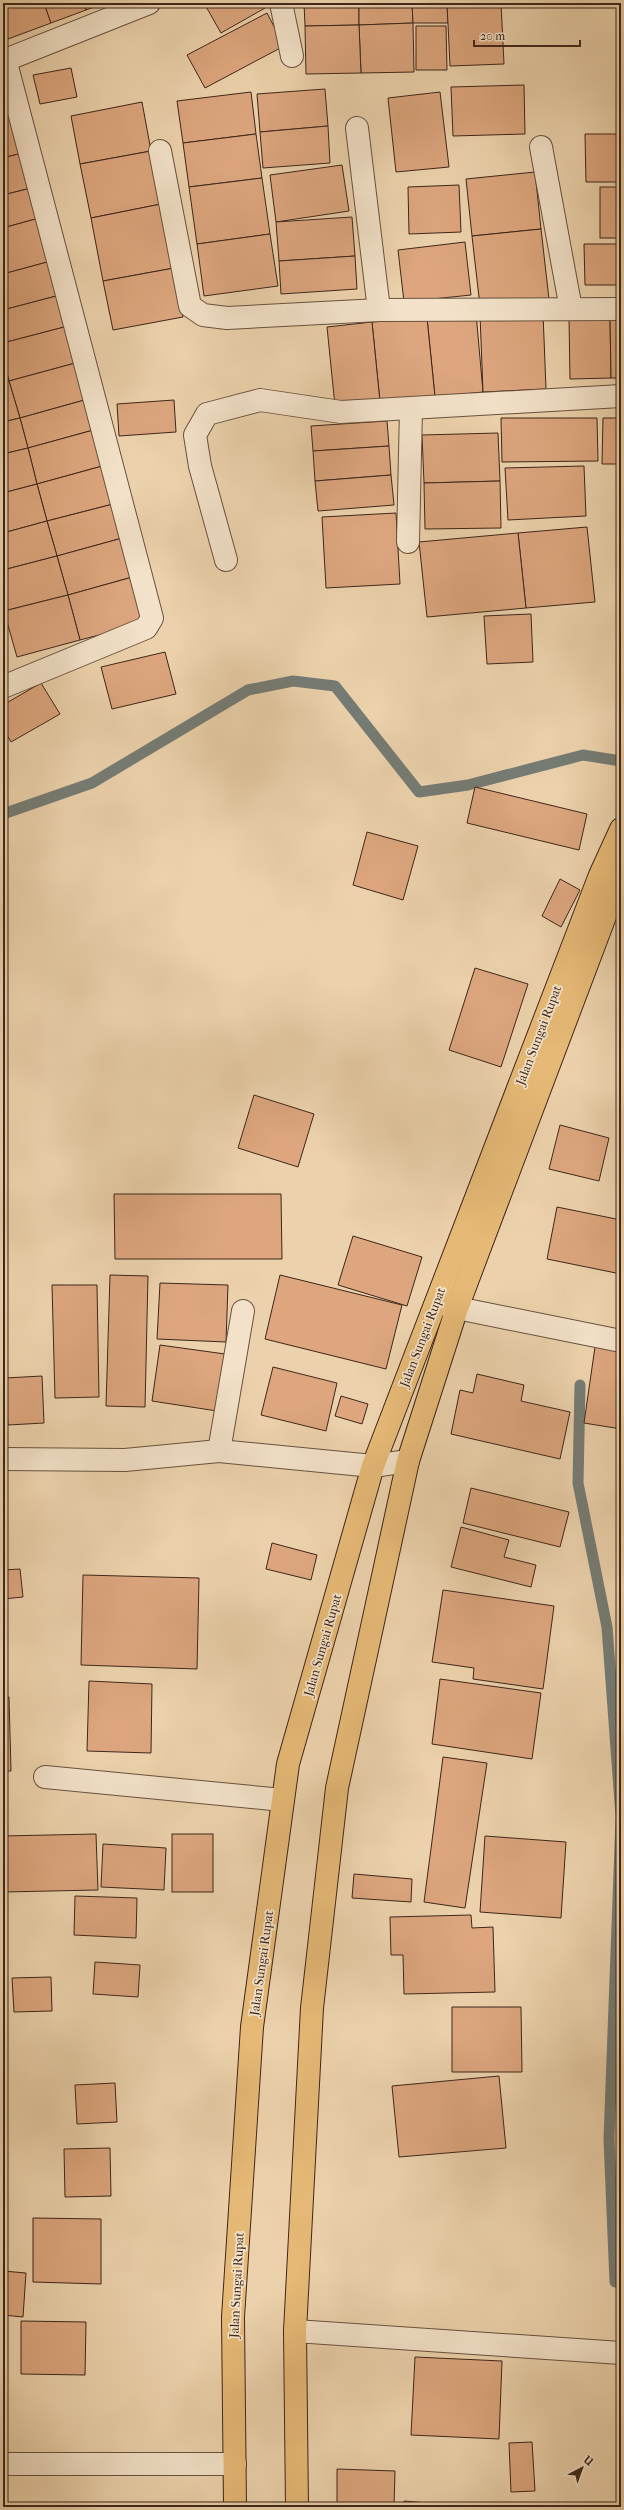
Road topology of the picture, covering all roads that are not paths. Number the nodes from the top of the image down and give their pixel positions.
1 (149, 3) edge
2 (281, 3) edge
3 (292, 56) dead end
4 (4, 60) edge
5 (357, 128) dead end
6 (541, 147) dead end
7 (160, 151) dead end
8 (571, 309) junction
9 (621, 309) edge
10 (379, 310) junction
11 (621, 396) edge
12 (411, 409) junction
13 (408, 542) dead end
14 (226, 560) dead end
15 (3, 686) edge
16 (621, 829) edge
17 (612, 879) edge
18 (436, 1301) junction
19 (458, 1308) junction
20 (243, 1311) dead end
21 (621, 1340) edge
22 (219, 1451) junction
23 (3, 1458) edge
24 (408, 1460) junction
25 (373, 1466) junction
26 (46, 1776) dead end
27 (283, 1800) junction
28 (295, 2330) junction
29 (621, 2353) edge
30 (3, 2464) edge
31 (235, 2464) junction
32 (235, 2507) edge
33 (297, 2507) edge

1 - 4 street
2 - 3 street
4 - 15 street
5 - 10 street
6 - 8 street
7 - 10 street
8 - 9 street
8 - 10 street
11 - 12 street
12 - 13 street
12 - 14 street
16 - 17 main road, Jalan Sungai Rupat
17 - 18 main road, Jalan Sungai Rupat
17 - 19 main road, Jalan Sungai Rupat
18 - 19 street
18 - 25 main road, Jalan Sungai Rupat
19 - 21 street
19 - 24 main road, Jalan Sungai Rupat
20 - 22 street
22 - 23 street
22 - 25 street
24 - 25 street
24 - 28 main road, Jalan Sungai Rupat
25 - 27 main road, Jalan Sungai Rupat
26 - 27 street
27 - 31 main road, Jalan Sungai Rupat
28 - 29 street
28 - 33 main road, Jalan Sungai Rupat
30 - 31 street
31 - 32 main road, Jalan Sungai Rupat

